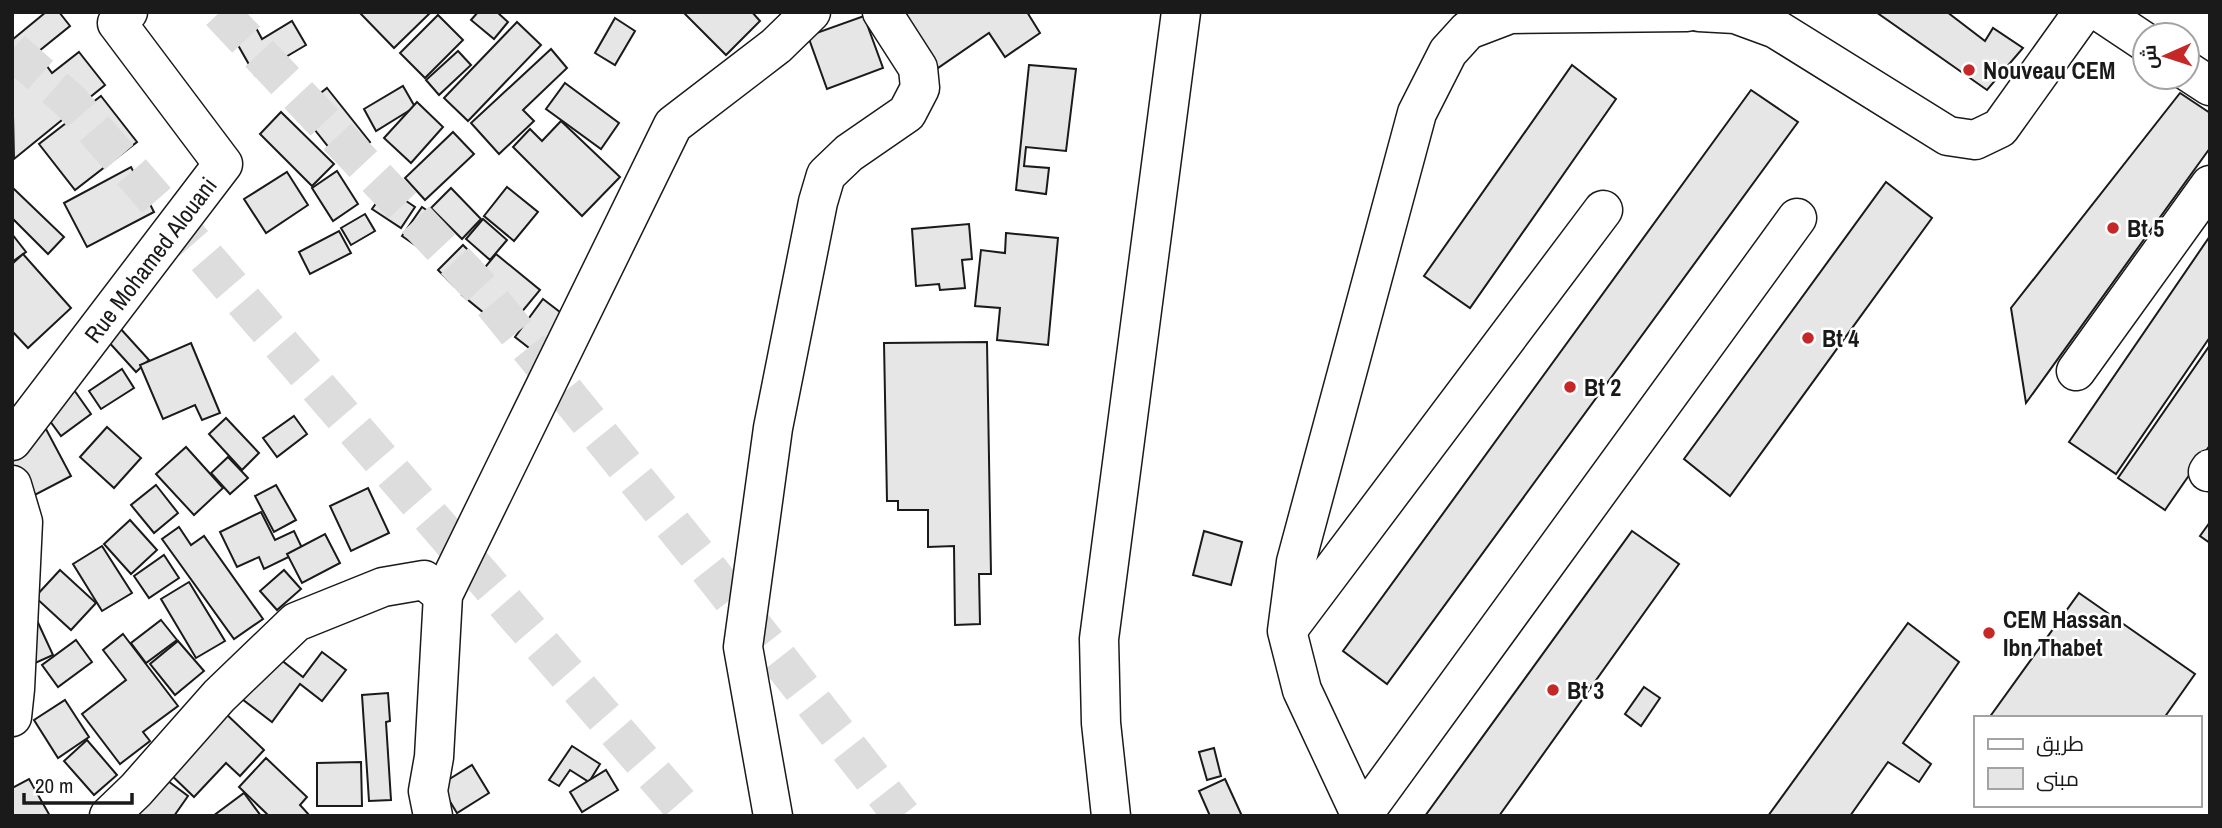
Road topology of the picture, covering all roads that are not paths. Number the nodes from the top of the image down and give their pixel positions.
1 (128, 12) edge
2 (811, 12) edge
3 (882, 12) edge
4 (1181, 12) edge
5 (1687, 12) edge
6 (1699, 12) edge
7 (2083, 12) edge
8 (2100, 12) edge
9 (2131, 33) edge
10 (2210, 185) edge
11 (1603, 210) dead end
12 (1797, 218) dead end
13 (2076, 371) dead end
14 (12, 441) edge
15 (12, 485) edge
16 (443, 595) junction
17 (1287, 631) junction
18 (12, 717) edge
19 (108, 816) edge
20 (433, 816) edge
21 (773, 816) edge
22 (1111, 816) edge
23 (1362, 816) edge

1 - 14 street, Rue Mohamed Alouani
2 - 16 street
3 - 21 street
4 - 22 street
5 - 17 street
6 - 7 street
8 - 9 street
10 - 13 street
11 - 17 street
12 - 23 street
15 - 18 street
16 - 19 street
16 - 20 street
17 - 23 street

